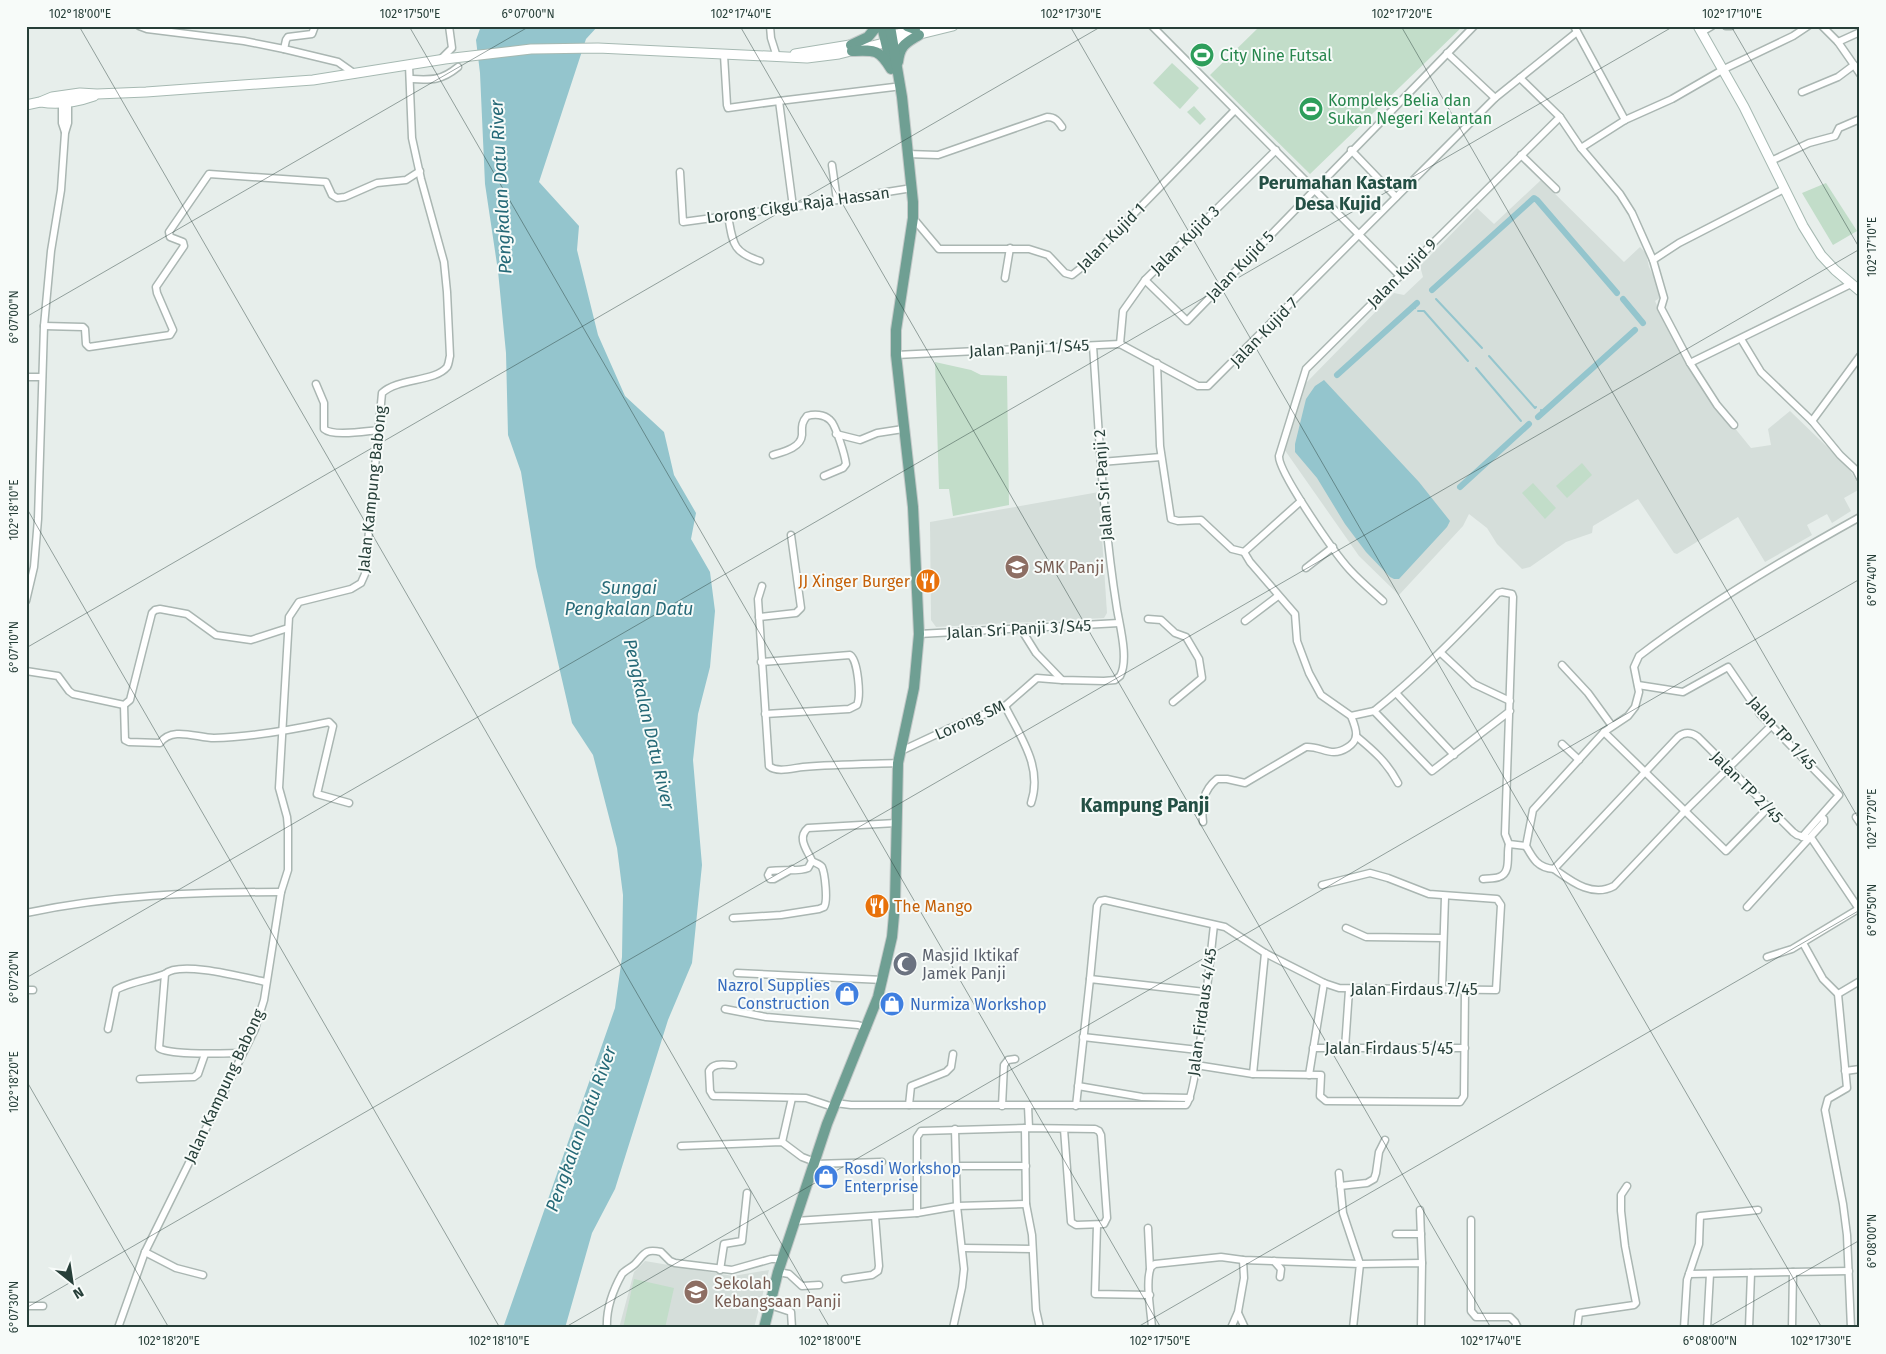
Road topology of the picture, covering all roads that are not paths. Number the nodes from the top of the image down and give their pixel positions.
1 (139, 26) edge
2 (190, 26) edge
3 (315, 26) edge
4 (449, 26) edge
5 (770, 26) edge
6 (877, 26) edge
7 (882, 26) edge
8 (927, 26) edge
9 (953, 26) edge
10 (1152, 26) edge
11 (1474, 26) edge
12 (1712, 26) edge
13 (1726, 26) edge
14 (1731, 26) edge
15 (1808, 26) edge
16 (1822, 26) edge
17 (1576, 29) edge
18 (1700, 29) edge
19 (914, 30) edge
20 (1860, 32) edge
21 (190, 34) junction
22 (889, 36) edge
23 (1838, 42) junction
24 (852, 48) junction
25 (284, 49) junction
26 (1447, 53) junction
27 (724, 55) junction
28 (777, 57) junction
29 (442, 60) junction
30 (409, 65) junction
31 (1854, 65) junction
32 (458, 66) dead end
33 (895, 68) junction
34 (1724, 69) junction
35 (355, 74) junction
36 (1860, 74) edge
37 (1520, 78) junction
38 (410, 79) junction
39 (894, 87) junction
40 (1802, 92) dead end
41 (1495, 98) junction
42 (65, 99) junction
43 (779, 101) junction
44 (26, 105) edge
45 (1235, 110) junction
46 (1560, 117) junction
47 (1860, 119) edge
48 (1625, 120) junction
49 (1062, 127) dead end
50 (1581, 148) junction
51 (1276, 150) junction
52 (1351, 150) junction
53 (907, 154) junction
54 (1520, 155) junction
55 (1771, 161) junction
56 (832, 165) dead end
57 (420, 170) junction
58 (680, 172) dead end
59 (912, 188) junction
60 (1784, 189) junction
61 (1315, 190) junction
62 (1556, 190) dead end
63 (1396, 197) junction
64 (837, 200) junction
65 (793, 207) junction
66 (728, 216) junction
67 (913, 218) junction
68 (1358, 234) junction
69 (1010, 248) junction
70 (1653, 260) junction
71 (760, 261) dead end
72 (1400, 276) junction
73 (1005, 278) dead end
74 (1145, 280) junction
75 (1851, 284) junction
76 (1860, 291) edge
77 (44, 326) junction
78 (1741, 339) junction
79 (1120, 344) junction
80 (1093, 346) junction
81 (896, 355) junction
82 (1860, 356) edge
83 (1157, 363) junction
84 (1690, 363) junction
85 (26, 377) edge
86 (42, 377) junction
87 (316, 384) dead end
88 (1812, 421) junction
89 (1734, 425) dead end
90 (903, 428) junction
91 (379, 430) junction
92 (836, 434) junction
93 (773, 455) dead end
94 (1161, 456) junction
95 (1101, 462) junction
96 (824, 476) dead end
97 (1860, 478) edge
98 (1302, 501) junction
99 (1860, 517) edge
100 (791, 535) dead end
101 (1333, 547) junction
102 (1244, 552) junction
103 (1306, 568) dead end
104 (762, 586) dead end
105 (1278, 596) junction
106 (26, 601) edge
107 (1383, 601) dead end
108 (759, 617) junction
109 (1148, 619) dead end
110 (1245, 621) dead end
111 (1119, 623) junction
112 (288, 628) junction
113 (1021, 629) junction
114 (919, 634) junction
115 (1440, 653) junction
116 (761, 662) junction
117 (1562, 665) dead end
118 (26, 671) edge
119 (1120, 676) joint
120 (1062, 680) junction
121 (1638, 685) junction
122 (1396, 693) junction
123 (1510, 701) junction
124 (1173, 702) dead end
125 (124, 705) junction
126 (1006, 706) junction
127 (1374, 711) junction
128 (1510, 711) junction
129 (765, 714) junction
130 (1351, 716) junction
131 (1612, 726) junction
132 (1771, 726) junction
133 (282, 732) junction
134 (1604, 732) junction
135 (1356, 736) junction
136 (1562, 744) dead end
137 (901, 750) junction
138 (1454, 755) junction
139 (1579, 760) junction
140 (898, 763) junction
141 (1728, 768) junction
142 (1645, 772) junction
143 (1398, 783) dead end
144 (349, 803) dead end
145 (1031, 803) dead end
146 (1768, 808) junction
147 (1685, 811) junction
148 (1821, 816) junction
149 (1203, 822) dead end
150 (896, 823) junction
151 (1802, 837) junction
152 (1810, 838) junction
153 (1509, 844) junction
154 (1526, 846) junction
155 (812, 861) junction
156 (792, 869) dead end
157 (1554, 869) junction
158 (1483, 879) dead end
159 (1322, 885) dead end
160 (281, 892) junction
161 (1445, 896) junction
162 (1747, 907) dead end
163 (1860, 908) edge
164 (26, 913) edge
165 (733, 918) dead end
166 (1214, 925) junction
167 (1346, 928) dead end
168 (1443, 938) junction
169 (1803, 943) junction
170 (1266, 953) junction
171 (1767, 956) dead end
172 (737, 972) dead end
173 (165, 974) junction
174 (1090, 979) junction
175 (883, 980) junction
176 (1860, 981) edge
177 (266, 982) junction
178 (1324, 983) junction
179 (1442, 989) junction
180 (1350, 990) junction
181 (1465, 990) junction
182 (1205, 992) junction
183 (1838, 994) junction
184 (725, 1009) dead end
185 (867, 1028) junction
186 (108, 1029) dead end
187 (1083, 1037) junction
188 (1313, 1048) junction
189 (1345, 1048) junction
190 (1465, 1048) junction
191 (1198, 1050) junction
192 (242, 1053) junction
193 (205, 1054) junction
194 (953, 1054) dead end
195 (1016, 1058) dead end
196 (733, 1065) dead end
197 (1196, 1065) junction
198 (1860, 1069) edge
199 (1844, 1070) junction
200 (1253, 1074) junction
201 (1308, 1075) junction
202 (140, 1079) dead end
203 (1078, 1086) junction
204 (792, 1098) junction
205 (1190, 1098) junction
206 (909, 1105) junction
207 (834, 1106) junction
208 (1002, 1106) junction
209 (1028, 1106) junction
210 (1076, 1106) junction
211 (1027, 1128) junction
212 (955, 1129) junction
213 (1064, 1129) junction
214 (1385, 1140) dead end
215 (782, 1142) junction
216 (681, 1146) dead end
217 (882, 1162) dead end
218 (814, 1163) junction
219 (957, 1166) junction
220 (1026, 1166) junction
221 (1339, 1173) dead end
222 (1340, 1186) junction
223 (1627, 1186) dead end
224 (747, 1193) dead end
225 (1026, 1204) junction
226 (957, 1206) junction
227 (1420, 1210) dead end
228 (1758, 1210) dead end
229 (917, 1213) junction
230 (875, 1216) junction
231 (1471, 1220) dead end
232 (795, 1221) junction
233 (1097, 1225) junction
234 (1148, 1228) dead end
235 (1396, 1234) dead end
236 (1421, 1234) junction
237 (963, 1248) junction
238 (1032, 1249) junction
239 (145, 1252) junction
240 (782, 1259) junction
241 (1243, 1260) junction
242 (1274, 1261) junction
243 (1360, 1264) junction
244 (1422, 1264) junction
245 (1150, 1269) junction
246 (720, 1270) junction
247 (1849, 1271) junction
248 (778, 1272) junction
249 (1793, 1272) junction
250 (1751, 1273) junction
251 (1688, 1274) junction
252 (1710, 1274) junction
253 (203, 1275) dead end
254 (1280, 1277) dead end
255 (845, 1278) dead end
256 (819, 1285) dead end
257 (1150, 1295) junction
258 (770, 1305) junction
259 (26, 1306) edge
260 (43, 1306) dead end
261 (1238, 1312) junction
262 (1421, 1327) edge
263 (118, 1328) edge
264 (606, 1328) edge
265 (764, 1328) edge
266 (792, 1328) edge
267 (953, 1328) edge
268 (1040, 1328) edge
269 (1152, 1328) edge
270 (1231, 1328) edge
271 (1244, 1328) edge
272 (1353, 1328) edge
273 (1518, 1328) edge
274 (1578, 1328) edge
275 (1684, 1328) edge
276 (1708, 1328) edge
277 (1749, 1328) edge
278 (1792, 1328) edge
279 (1850, 1328) edge

1 - 21 street
2 - 21 street
3 - 25 street
4 - 29 street
5 - 28 street
6 - 24 main road
7 - 22 main road
8 - 19 main road
9 - 19 main road
10 - 45 street
11 - 26 street, Jalan Kujid 5
12 - 18 street
13 - 14 street
15 - 34 street
16 - 23 street
17 - 37 street
17 - 48 street
18 - 34 main road
19 - 22 main road
19 - 33 main road
20 - 23 street
21 - 25 street
22 - 24 main road
22 - 33 main road
23 - 31 street
24 - 28 main road
24 - 33 main road
25 - 35 street
26 - 41 street
26 - 52 street, Jalan Kujid 5
27 - 28 main road
27 - 29 main road
27 - 43 street
29 - 30 main road
30 - 35 main road
30 - 38 street, Jalan Kampung Babong
31 - 36 street
31 - 40 street
32 - 38 street
33 - 39 main road
33 - 53 main road
34 - 48 street
34 - 55 main road
35 - 42 main road
37 - 41 street
37 - 46 street
38 - 57 street, Jalan Kampung Babong
39 - 43 street
39 - 53 main road
41 - 63 street
42 - 44 main road
42 - 77 street
43 - 65 street
45 - 51 street
45 - 69 street, Jalan Kujid 1
46 - 50 street
46 - 54 street, Jalan Kujid 9
47 - 55 street
48 - 50 street
49 - 53 street
50 - 70 street
51 - 61 street
51 - 74 street, Jalan Kujid 3
52 - 61 street, Jalan Kujid 5
52 - 63 street
53 - 59 main road
54 - 62 street
54 - 72 street, Jalan Kujid 9
55 - 60 main road
56 - 64 street
57 - 77 street
57 - 91 street, Jalan Kampung Babong
58 - 66 street, Lorong Cikgu Raja Hassan
59 - 64 street, Lorong Cikgu Raja Hassan
59 - 67 main road
60 - 70 street
60 - 75 main road
61 - 68 street
61 - 74 street, Jalan Kujid 5
63 - 68 street
64 - 65 street, Lorong Cikgu Raja Hassan
65 - 66 street, Lorong Cikgu Raja Hassan
66 - 71 street
67 - 69 street, Jalan Kujid 1
67 - 81 main road
68 - 72 street
68 - 83 street, Jalan Kujid 7
69 - 73 street
70 - 84 street
72 - 98 street, Jalan Kujid 9
74 - 79 street, Jalan Kujid 3
75 - 76 main road
75 - 78 street
77 - 86 street
78 - 84 street
78 - 88 street
79 - 80 street, Jalan Panji 1/S45
79 - 83 street
80 - 81 street, Jalan Panji 1/S45
80 - 95 street, Jalan Sri Panji 2
81 - 90 main road
82 - 88 street
83 - 94 street
84 - 89 street
85 - 86 street
86 - 106 street
87 - 91 street
88 - 97 street
90 - 92 street
90 - 114 main road
91 - 112 street, Jalan Kampung Babong
92 - 93 street
92 - 96 street
94 - 95 street
94 - 102 street
95 - 111 street, Jalan Sri Panji 2
98 - 101 street, Jalan Kujid 9
98 - 102 street
99 - 121 street
100 - 108 street
101 - 103 street
101 - 107 street, Jalan Kujid 9
102 - 105 street
104 - 108 street
105 - 110 street
105 - 130 street
108 - 116 street
109 - 124 street
111 - 113 street, Jalan Sri Panji 3/S45
111 - 119 street, Jalan Sri Panji 2
112 - 125 street
112 - 133 street, Jalan Kampung Babong
113 - 114 street, Jalan Sri Panji 3/S45
113 - 120 street
114 - 137 main road
115 - 122 street
115 - 123 street
115 - 123 street
116 - 129 street
116 - 129 street
117 - 131 street
118 - 125 street
119 - 120 street, Lorong SM
120 - 126 street, Lorong SM
121 - 131 street
121 - 132 street, Jalan TP 1/45
122 - 127 street
122 - 138 street
123 - 128 street
125 - 133 street
126 - 137 street, Lorong SM
126 - 145 street
127 - 130 street
127 - 138 street
128 - 138 street
128 - 153 street
129 - 140 street
130 - 135 street
131 - 134 street
132 - 141 street
132 - 148 street, Jalan TP 1/45
133 - 144 street
133 - 160 street, Jalan Kampung Babong
134 - 139 street
134 - 142 street
135 - 143 street
135 - 149 street
136 - 139 street
137 - 140 main road
139 - 154 street
140 - 150 main road
141 - 142 street, Jalan TP 2/45
141 - 146 street, Jalan TP 2/45
141 - 147 street
142 - 147 street
142 - 157 street
146 - 147 street
146 - 151 street, Jalan TP 2/45
147 - 157 street
148 - 151 street
148 - 152 street
150 - 155 street
150 - 175 main road
151 - 152 street
152 - 162 street
152 - 163 street
153 - 154 street
153 - 158 street
154 - 157 street
155 - 156 street
155 - 165 street
159 - 161 street
160 - 164 street
160 - 177 street, Jalan Kampung Babong
161 - 168 street
161 - 181 street, Jalan Firdaus 7/45
163 - 169 street
166 - 170 street, Jalan Firdaus 7/45
166 - 174 street, Jalan Firdaus 7/45
166 - 182 street, Jalan Firdaus 4/45
167 - 168 street
168 - 179 street
169 - 171 street
169 - 183 street
170 - 178 street, Jalan Firdaus 7/45
170 - 200 street
172 - 175 street
173 - 177 street
173 - 186 street
173 - 193 street
174 - 182 street
174 - 187 street
175 - 185 main road
176 - 183 street
177 - 192 street, Jalan Kampung Babong
178 - 180 street, Jalan Firdaus 7/45
178 - 188 street
179 - 180 street, Jalan Firdaus 7/45
179 - 181 street, Jalan Firdaus 7/45
180 - 189 street
181 - 190 street
182 - 191 street, Jalan Firdaus 4/45
183 - 199 street
184 - 185 street
185 - 207 main road
187 - 191 street
187 - 203 street
188 - 189 street, Jalan Firdaus 5/45
188 - 201 street
189 - 190 street, Jalan Firdaus 5/45
190 - 201 street
191 - 197 street, Jalan Firdaus 4/45
192 - 193 street
192 - 239 street, Jalan Kampung Babong
193 - 202 street
194 - 206 street
195 - 208 street
196 - 204 street
197 - 200 street
197 - 205 street, Jalan Firdaus 4/45
198 - 199 street
199 - 247 street
200 - 201 street
203 - 205 street
203 - 210 street
204 - 207 street
204 - 215 street
205 - 210 street
206 - 207 street
206 - 208 street
207 - 218 main road
208 - 209 street
209 - 210 street
209 - 211 street
211 - 212 street
211 - 213 street
211 - 220 street
212 - 219 street
212 - 229 street
213 - 233 street
213 - 233 street
214 - 222 street
215 - 216 street
215 - 218 street
217 - 218 street
218 - 232 main road
219 - 220 street
219 - 226 street
220 - 225 street
221 - 222 street
222 - 243 street
223 - 274 street
224 - 246 street
225 - 226 street
225 - 238 street
226 - 229 street
226 - 237 street
227 - 236 street
228 - 251 street
229 - 230 street
230 - 232 street
230 - 255 street
231 - 273 street
232 - 240 main road
233 - 257 street
234 - 245 street
235 - 236 street
236 - 244 street
237 - 238 street
237 - 267 street
238 - 268 street
239 - 253 street
239 - 263 street, Jalan Kampung Babong
240 - 246 street
240 - 248 main road
241 - 242 street
241 - 245 street
241 - 261 street
242 - 243 street
242 - 254 street
243 - 244 street
243 - 272 street
244 - 262 street
245 - 257 street
246 - 264 street
247 - 249 street
247 - 279 street
248 - 256 street
248 - 258 main road
249 - 250 street
249 - 278 street
250 - 252 street
250 - 277 street
251 - 252 street
251 - 275 street
252 - 276 street
257 - 269 street
258 - 265 main road
258 - 266 street
259 - 260 street
261 - 270 street
261 - 271 street

